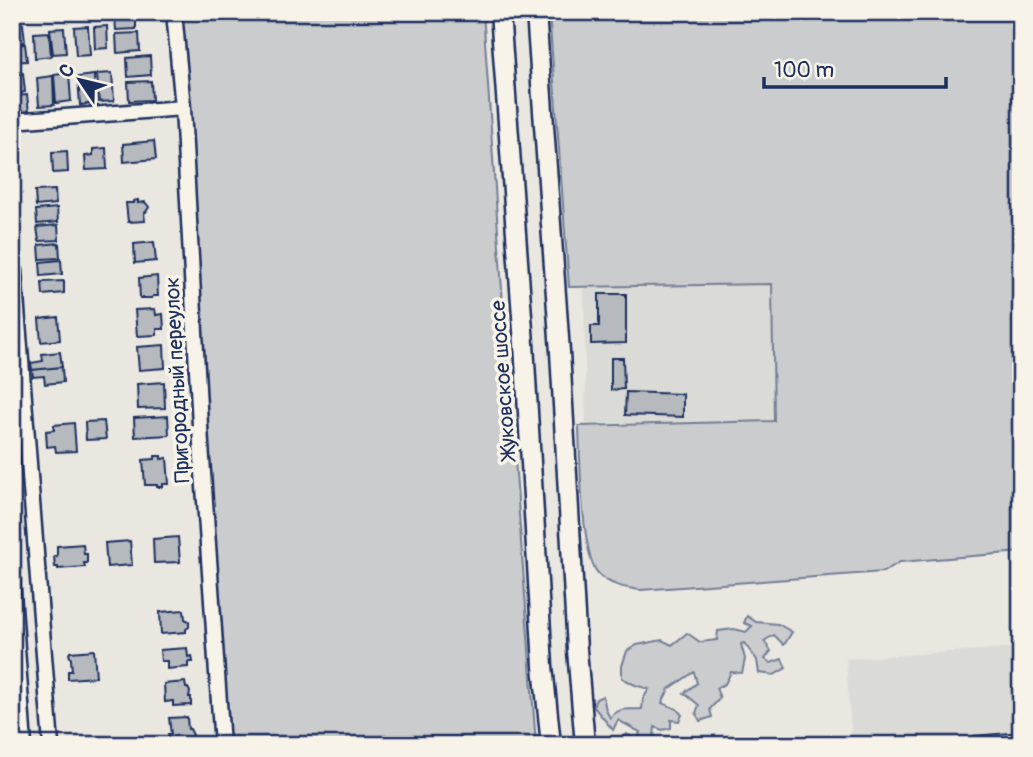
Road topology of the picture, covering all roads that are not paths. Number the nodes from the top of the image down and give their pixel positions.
1 (174, 12) edge
2 (500, 12) edge
3 (536, 12) edge
4 (183, 108) junction
5 (12, 121) edge
6 (12, 246) edge
7 (12, 579) edge
8 (24, 745) edge
9 (51, 745) edge
10 (222, 745) edge
11 (551, 745) edge
12 (585, 745) edge

1 - 4 street, Пригородный переулок
2 - 11 main road, Жуковское шоссе
3 - 12 main road
4 - 5 street
4 - 10 street, Пригородный переулок
6 - 9 street
7 - 8 street

